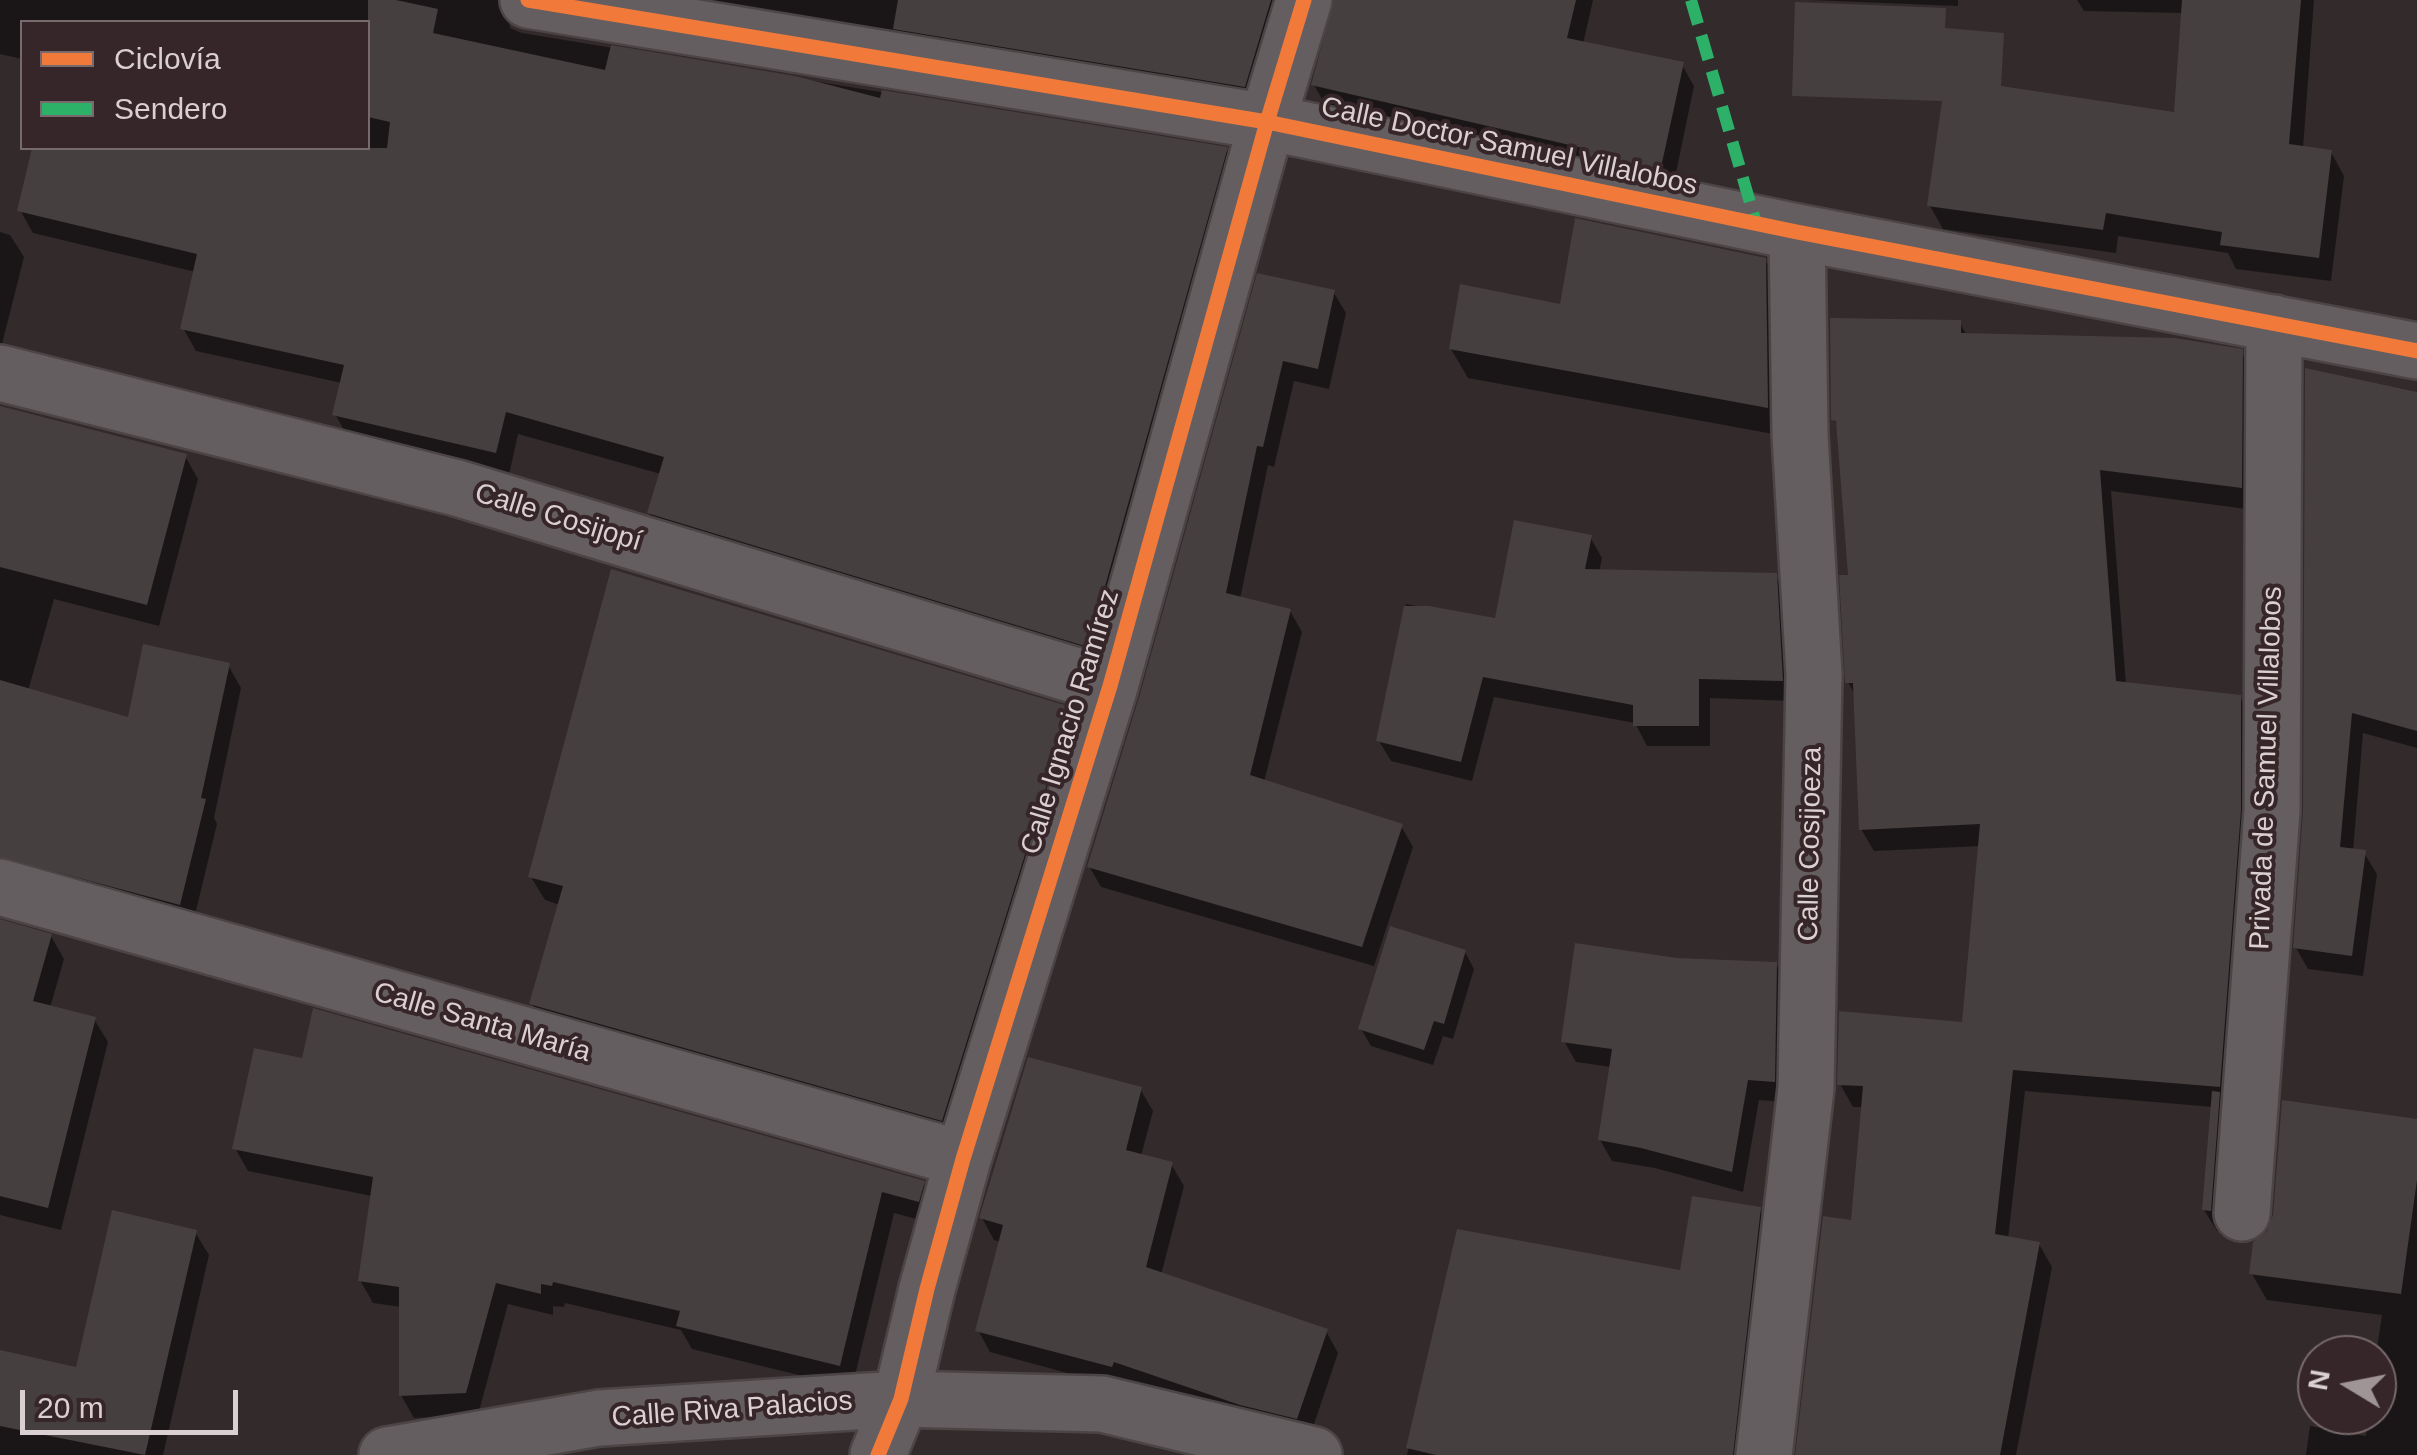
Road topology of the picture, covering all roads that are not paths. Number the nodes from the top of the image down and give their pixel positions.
1 (528, 0) edge
2 (1304, 0) edge
3 (1267, 122) junction
4 (1797, 232) junction
5 (2274, 323) junction
6 (2417, 351) edge
7 (0, 373) edge
8 (1110, 686) junction
9 (0, 887) edge
10 (964, 1159) junction
11 (2242, 1212) dead end
12 (902, 1400) junction
13 (387, 1455) edge
14 (878, 1455) edge
15 (1314, 1455) edge
16 (1764, 1455) edge

1 - 3 street, Calle Doctor Samuel Villalobos
2 - 3 street, Calle Ignacio Ramírez
3 - 4 street, Calle Doctor Samuel Villalobos
3 - 8 street, Calle Ignacio Ramírez
4 - 5 street, Calle Doctor Samuel Villalobos
4 - 16 street, Calle Cosijoeza
5 - 6 street, Calle Doctor Samuel Villalobos
5 - 11 street, Privada de Samuel Villalobos
7 - 8 street, Calle Cosijopí
8 - 10 street, Calle Ignacio Ramírez
9 - 10 street, Calle Santa María
10 - 12 street, Calle Ignacio Ramírez
12 - 13 street, Calle Riva Palacios
12 - 14 street, Calle Ignacio Ramírez
12 - 15 street, Calle Riva Palacios

